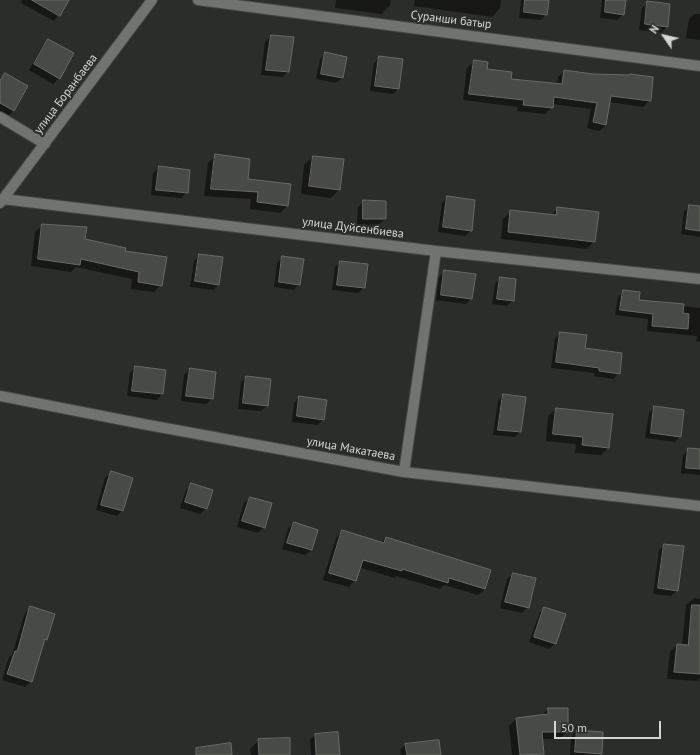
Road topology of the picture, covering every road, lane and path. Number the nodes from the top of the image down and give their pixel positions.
1 (152, 0) edge
2 (198, 0) edge
3 (700, 66) edge
4 (0, 117) edge
5 (45, 144) junction
6 (2, 201) edge
7 (436, 251) junction
8 (700, 279) edge
9 (0, 396) edge
10 (404, 472) junction
11 (700, 506) edge

1 - 5 street, улица Боранбаева
2 - 3 street, Суранши батыр
4 - 5 street
5 - 6 street, улица Боранбаева
6 - 7 street, улица Дуйсенбиева
7 - 8 street, улица Дуйсенбиева
7 - 10 street
9 - 10 street, улица Макатаева
10 - 11 street, улица Макатаева

